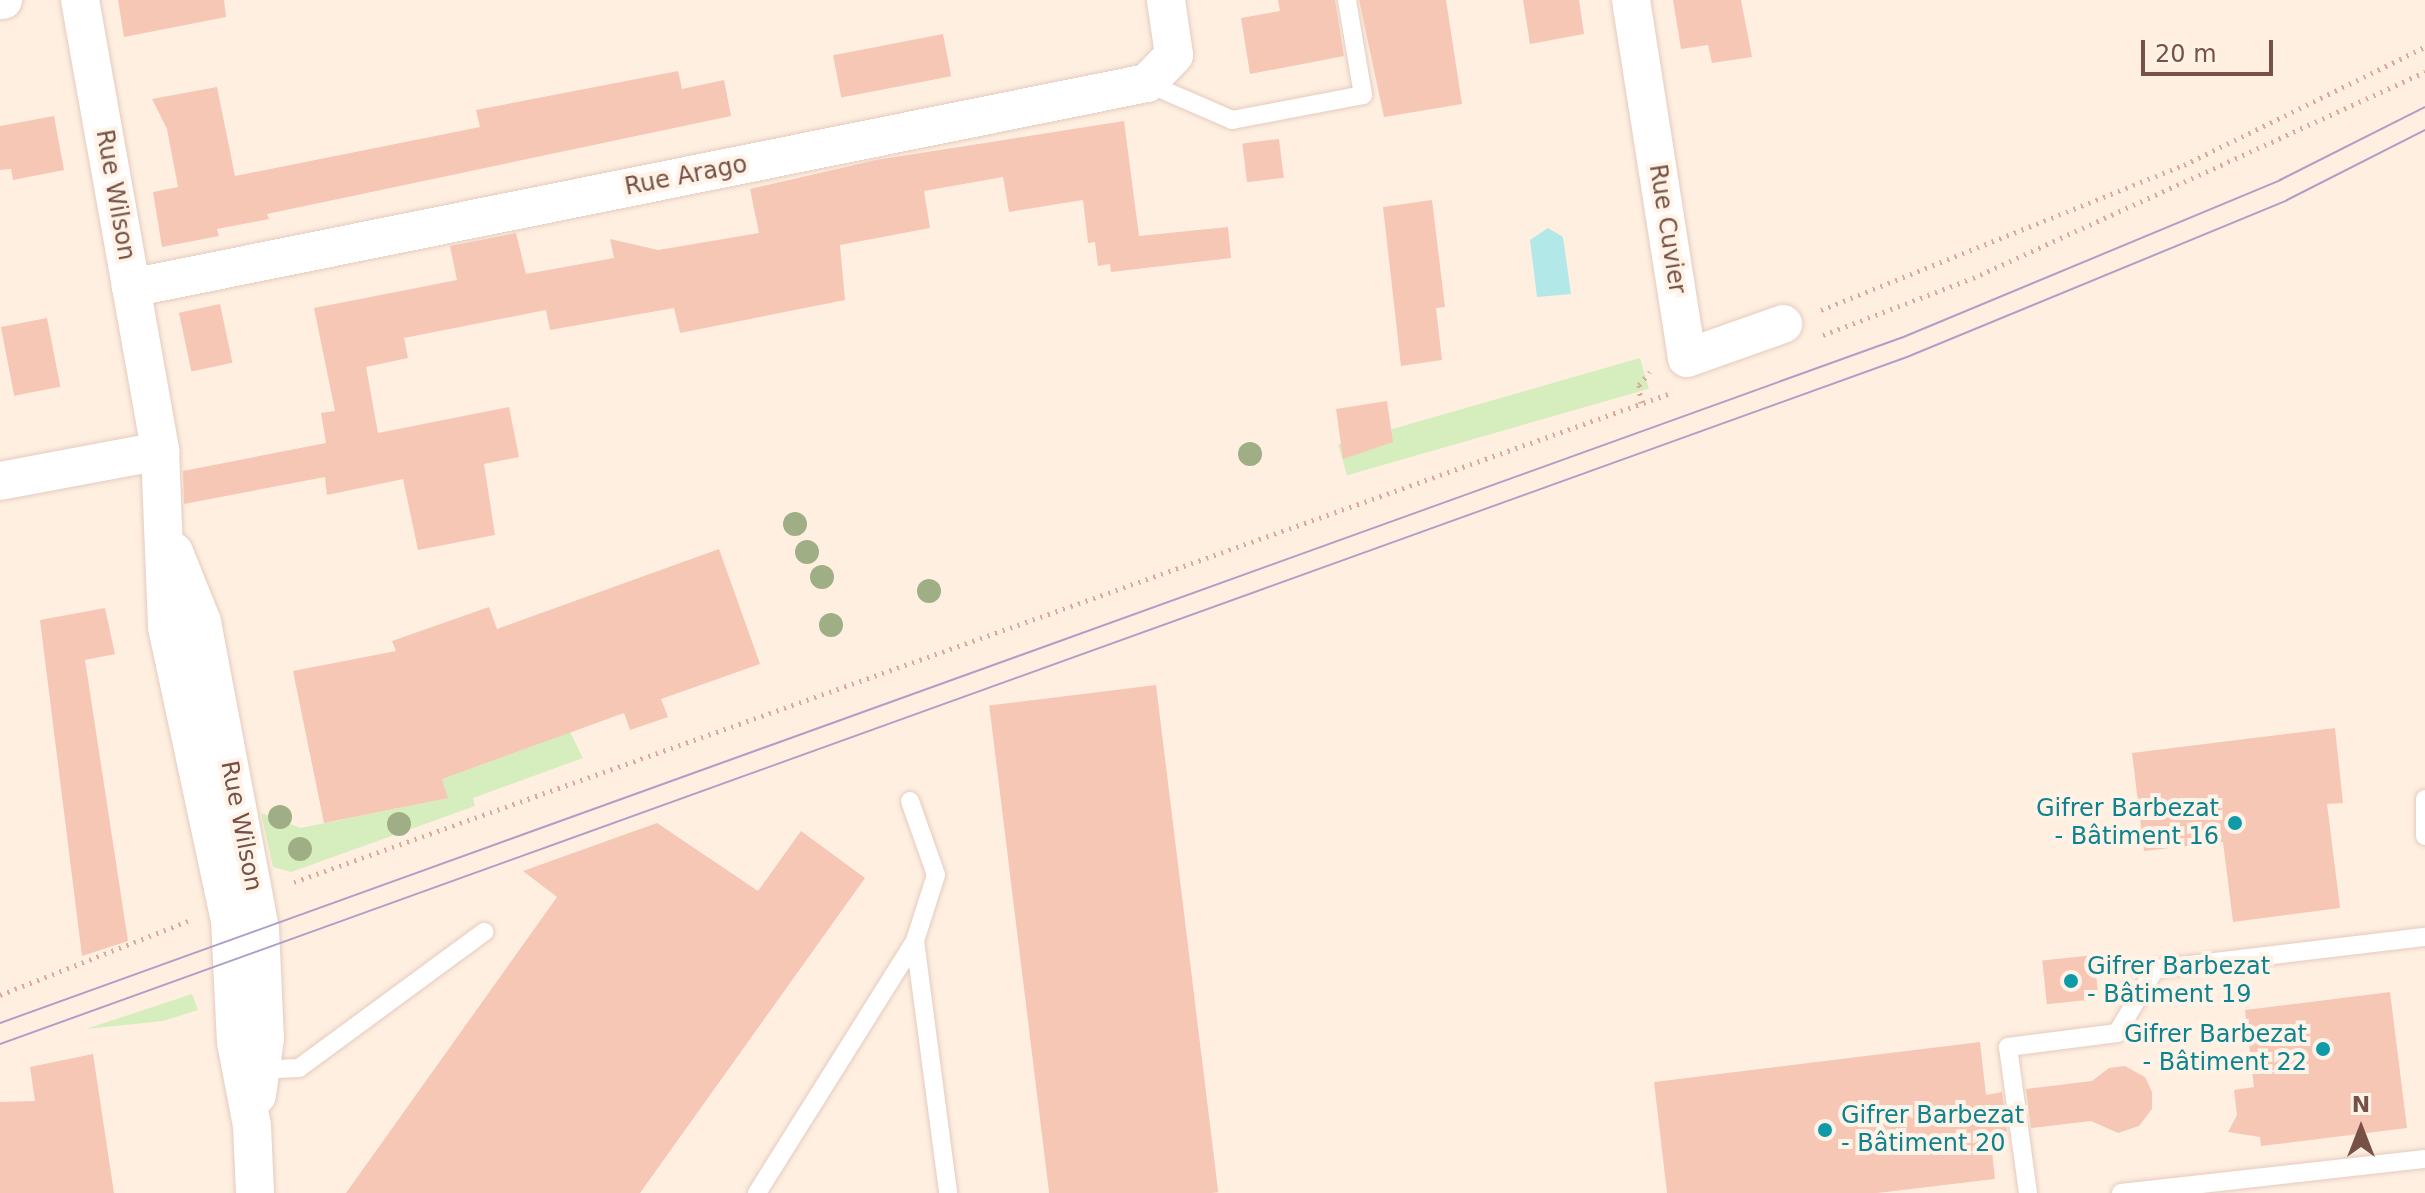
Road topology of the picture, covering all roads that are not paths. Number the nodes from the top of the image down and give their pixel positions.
1 (80, 0) edge
2 (1166, 0) edge
3 (1347, 0) edge
4 (1631, 0) edge
5 (1147, 83) junction
6 (131, 288) junction
7 (1783, 324) road end
8 (160, 451) junction
9 (0, 481) edge
10 (2425, 799) edge
11 (910, 801) dead end
12 (2425, 836) edge
13 (484, 932) dead end
14 (2425, 937) edge
15 (915, 941) junction
16 (252, 1070) junction
17 (2425, 1159) edge
18 (255, 1193) edge
19 (757, 1193) edge
20 (948, 1193) edge
21 (2028, 1193) edge
22 (2121, 1193) edge

1 - 6 street, Rue Wilson
2 - 5 street
3 - 5 lane
4 - 7 street, Rue Cuvier
5 - 6 street, Rue Arago
6 - 8 street, Rue Wilson
8 - 9 street
8 - 16 street, Rue Wilson
10 - 12 lane
11 - 15 lane
13 - 16 lane
14 - 21 lane
15 - 19 lane
15 - 20 lane
16 - 18 street, Rue Wilson
17 - 22 lane

